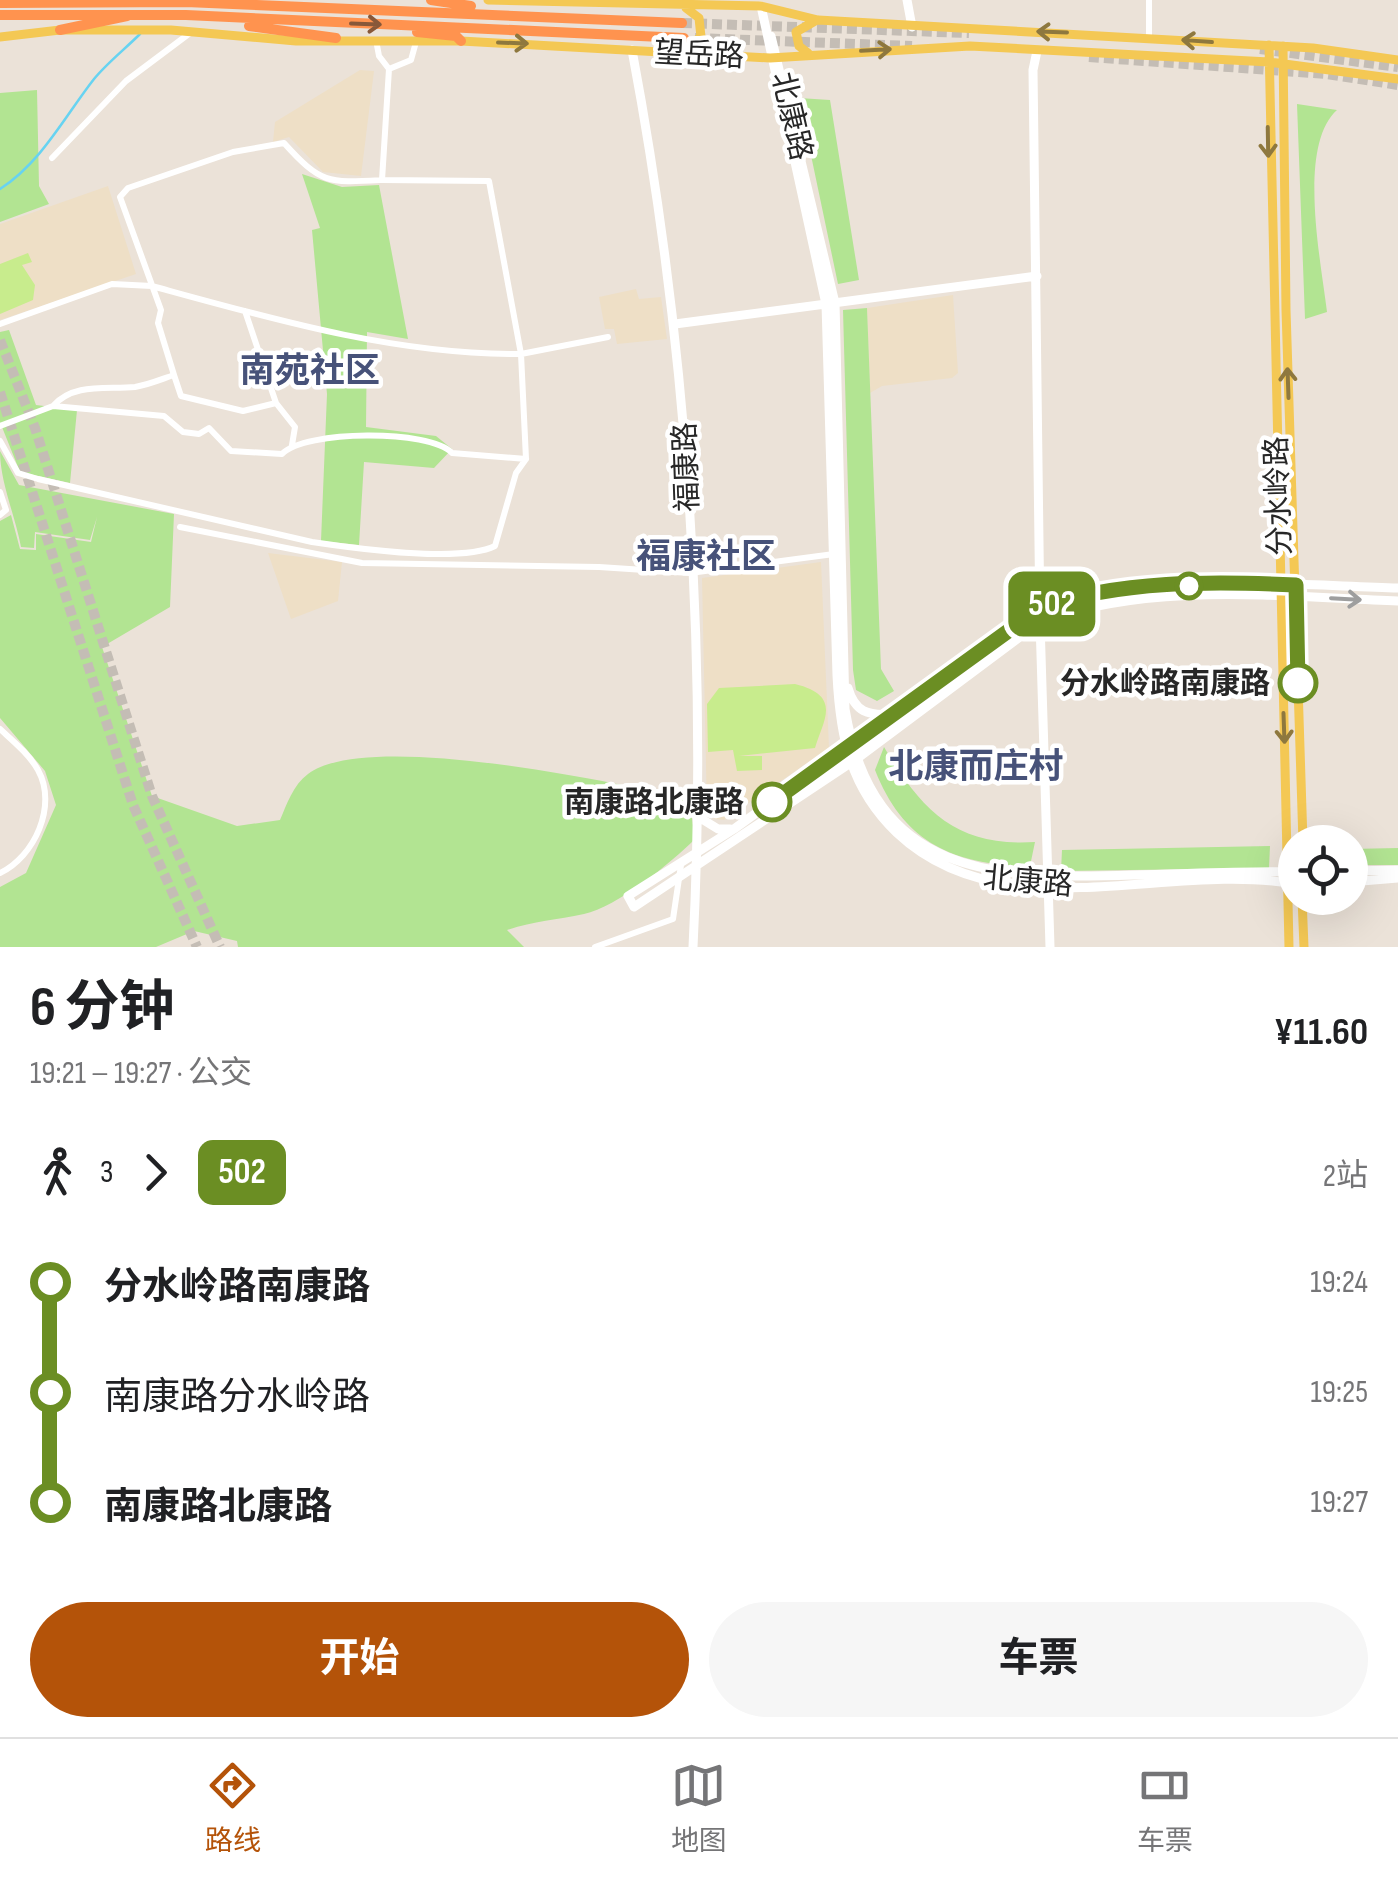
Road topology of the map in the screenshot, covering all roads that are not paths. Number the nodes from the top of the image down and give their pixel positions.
1 (244, 0) edge
2 (431, 0) edge
3 (488, 0) edge
4 (907, 0) edge
5 (1149, 0) edge
6 (112, 1) edge
7 (760, 3) edge
8 (227, 4) junction
9 (684, 6) junction
10 (0, 9) edge
11 (133, 14) junction
12 (484, 14) junction
13 (234, 20) junction
14 (818, 20) junction
15 (682, 22) tunnel mouth
16 (402, 26) junction
17 (912, 27) junction
18 (60, 30) junction
19 (190, 32) junction
20 (0, 38) edge
21 (336, 38) junction
22 (684, 38) tunnel mouth
23 (1150, 38) junction
24 (376, 39) junction
25 (461, 40) junction
26 (416, 42) junction
27 (1269, 46) junction
28 (1283, 46) junction
29 (632, 50) junction
30 (1037, 51) junction
31 (808, 54) junction
32 (676, 55) junction
33 (774, 58) junction
34 (1398, 60) edge
35 (1269, 62) junction
36 (1285, 64) junction
37 (389, 69) junction
38 (1398, 79) edge
39 (52, 158) dead end
40 (382, 180) junction
41 (1036, 276) junction
42 (152, 286) junction
43 (831, 303) junction
44 (1271, 308) junction
45 (1286, 310) junction
46 (245, 312) junction
47 (0, 324) edge
48 (675, 324) junction
49 (608, 337) dead end
50 (521, 354) junction
51 (174, 375) junction
52 (276, 402) junction
53 (53, 406) junction
54 (0, 426) edge
55 (0, 441) edge
56 (292, 444) junction
57 (526, 459) junction
58 (0, 492) edge
59 (0, 515) edge
60 (180, 527) dead end
61 (838, 554) junction
62 (690, 573) junction
63 (1398, 588) edge
64 (1281, 590) junction
65 (1296, 591) junction
66 (1398, 601) edge
67 (1040, 608) junction
68 (1040, 622) junction
69 (843, 672) junction
70 (895, 714) junction
71 (0, 729) edge
72 (849, 748) junction
73 (858, 758) junction
74 (848, 764) junction
75 (697, 816) junction
76 (1289, 825) edge
77 (1303, 825) edge
78 (734, 829) junction
79 (698, 852) junction
80 (681, 865) junction
81 (698, 866) junction
82 (1398, 870) edge
83 (1368, 871) edge
84 (0, 873) edge
85 (1278, 877) edge
86 (680, 878) junction
87 (1398, 878) edge
88 (1368, 880) edge
89 (1046, 883) junction
90 (1290, 915) edge
91 (1303, 915) edge
92 (595, 945) edge
93 (694, 947) edge
94 (1050, 947) edge
95 (1289, 947) edge
96 (1304, 947) edge

1 - 8 highway
2 - 12 highway
3 - 9 main road, 望岳路
4 - 17 street
5 - 23 street
6 - 8 highway
6 - 10 highway
7 - 9 main road, 望岳路
7 - 14 main road, 望岳路
7 - 33 street, 北康路
8 - 12 highway
9 - 32 main road
10 - 11 highway
11 - 13 highway
11 - 18 highway
12 - 15 highway
13 -> 16 highway
13 - 21 highway
14 - 17 main road, 望岳路
14 - 31 main road
16 - 22 highway
16 - 25 highway
23 -> 17 main road, 望岳路
18 - 19 main road, 望岳路
18 - 20 main road, 望岳路
19 - 21 main road, 望岳路
19 - 39 street
21 - 24 main road, 望岳路
27 -> 23 main road, 望岳路
24 - 26 main road, 望岳路
24 - 37 street
25 - 26 main road, 望岳路
25 -> 29 main road, 望岳路
26 - 37 street
27 - 28 main road, 望岳路
27 - 35 main road, 分水岭路
28 - 34 main road, 望岳路
28 - 36 main road, 分水岭路
29 - 32 main road, 望岳路
29 - 48 street, 福康路
31 -> 30 main road, 望岳路
30 - 35 main road, 望岳路
30 - 41 street
31 - 33 main road, 望岳路
32 - 33 main road, 望岳路
33 - 43 street, 北康路
35 - 36 main road, 望岳路
35 -> 44 main road, 分水岭路
36 - 38 main road, 望岳路
36 - 45 main road, 分水岭路
37 - 40 street
40 - 42 street
40 - 50 street
41 - 43 street
41 - 67 street
42 - 46 street
42 - 47 street
42 - 51 street
43 - 48 street
43 - 61 street, 北康路
44 - 45 street
44 - 64 main road, 分水岭路
65 -> 45 main road, 分水岭路
46 - 50 street
46 - 52 street
48 - 62 street, 福康路
49 - 50 street
50 - 57 street
51 - 52 street
51 - 53 street
52 - 56 street
53 - 54 street
53 - 56 street
55 - 57 street
56 - 57 street
58 - 59 street
60 - 62 street
61 - 62 street
61 - 69 street, 北康路
61 - 72 street, 北康路
62 - 75 street, 福康路
63 - 65 street
64 - 65 street
64 - 67 street
64 - 68 street
64 -> 76 main road, 分水岭路
65 -> 66 street
65 - 77 main road, 分水岭路
67 - 68 street
67 - 70 street
68 - 73 street
68 - 89 street
69 - 70 street
69 - 72 street, 北康路
70 - 72 street
71 - 84 street
72 - 73 street, 北康路
72 - 74 street, 北康路
72 - 78 street
73 - 74 street
73 - 89 street, 北康路
74 - 81 street
74 - 89 street, 北康路
75 - 78 street
75 - 79 street, 福康路
78 - 79 street
79 - 80 street
79 - 81 street, 福康路
80 - 86 street
80 - 86 street
81 - 86 street
81 - 93 street, 福康路
82 - 83 street
85 - 89 street, 北康路
86 - 92 street
87 - 88 street
89 - 94 street
90 - 95 main road, 分水岭路
91 - 96 main road

